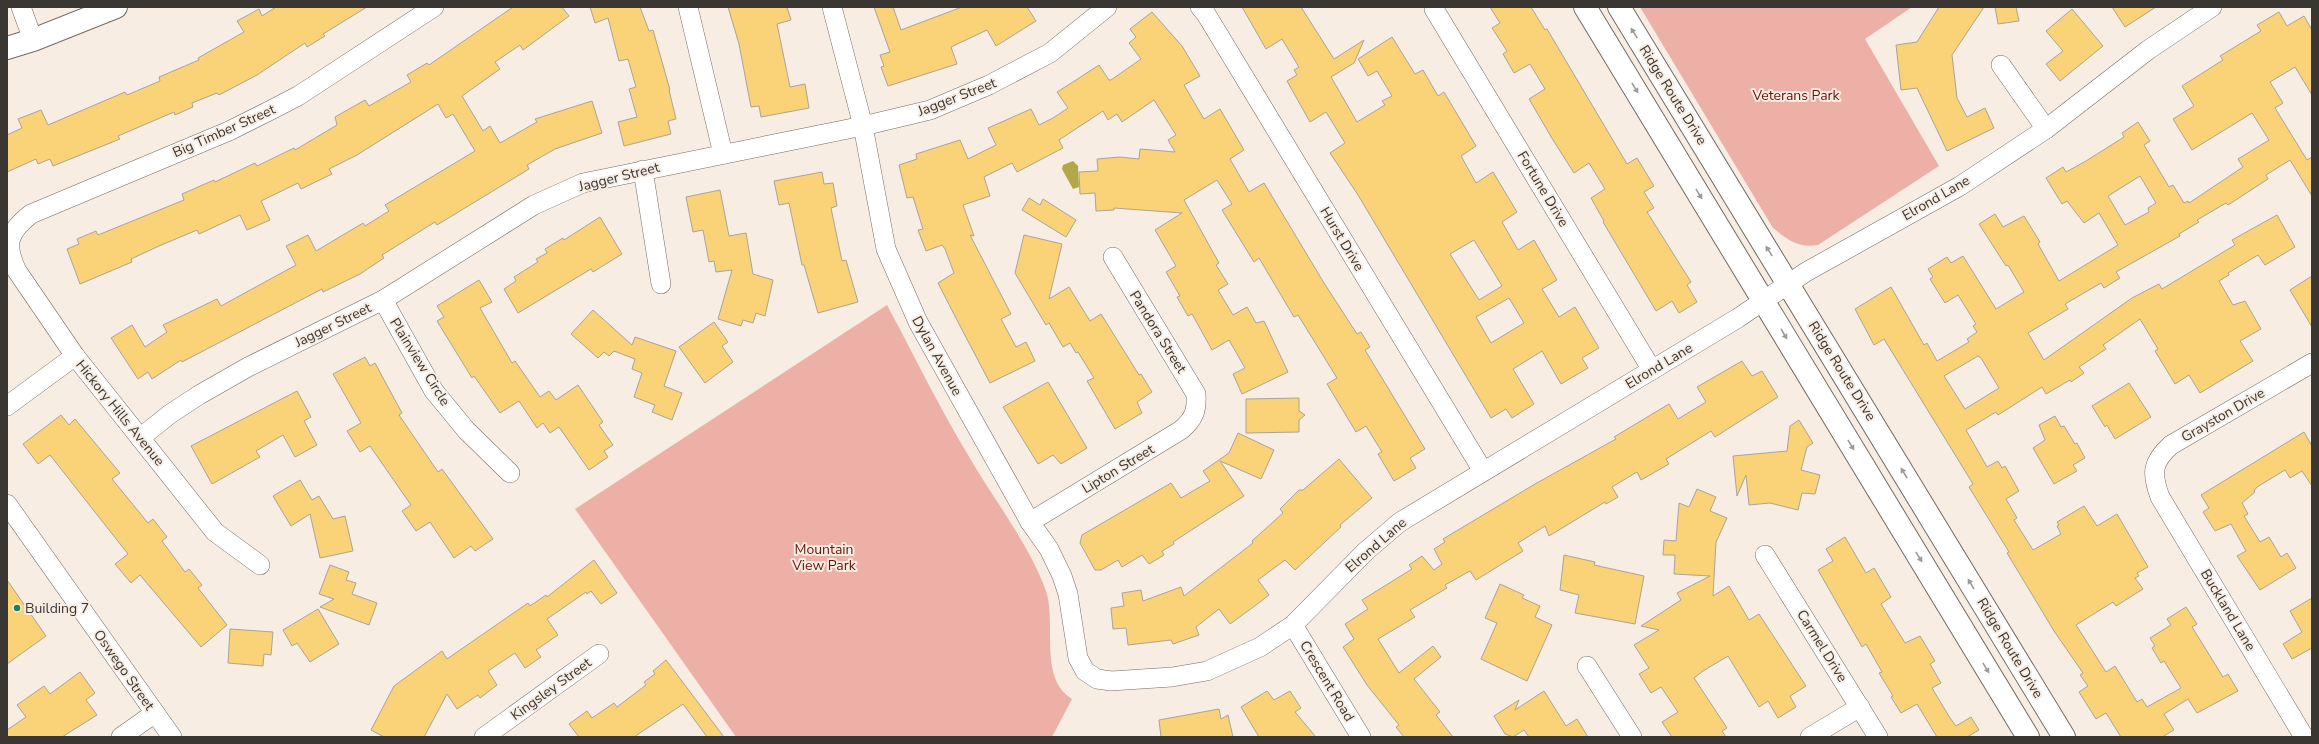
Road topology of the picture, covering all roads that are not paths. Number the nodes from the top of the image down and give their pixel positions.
1 (21, 7) edge
2 (116, 7) edge
3 (434, 7) edge
4 (688, 7) edge
5 (832, 7) edge
6 (1107, 7) edge
7 (1200, 7) edge
8 (1585, 7) edge
9 (1619, 7) edge
10 (2212, 7) edge
11 (1434, 9) dead end
12 (33, 40) junction
13 (7, 48) edge
14 (2001, 64) dead end
15 (863, 126) junction
16 (2046, 129) junction
17 (722, 154) junction
18 (643, 170) junction
19 (9, 240) joint
20 (1113, 257) dead end
21 (661, 284) dead end
22 (1789, 284) junction
23 (383, 300) junction
24 (1764, 301) junction
25 (75, 356) junction
26 (2312, 363) edge
27 (1652, 370) junction
28 (7, 406) edge
29 (1197, 408) joint
30 (140, 438) junction
31 (1483, 471) junction
32 (510, 474) dead end
33 (2154, 482) joint
34 (7, 504) edge
35 (1030, 522) junction
36 (1765, 555) dead end
37 (260, 565) dead end
38 (1293, 625) junction
39 (599, 654) dead end
40 (1587, 666) dead end
41 (1097, 679) joint
42 (1860, 707) junction
43 (155, 713) junction
44 (121, 737) edge
45 (172, 737) edge
46 (484, 737) edge
47 (1360, 737) edge
48 (1632, 737) edge
49 (1810, 737) edge
50 (1878, 737) edge
51 (2028, 737) edge
52 (2064, 737) edge
53 (2304, 737) edge

1 - 12 street
2 - 12 main road
3 - 19 street, Big Timber Street
4 - 17 street
5 - 15 street, Dylan Avenue
6 - 15 street, Jagger Street
7 - 31 street, Hurst Drive
8 -> 24 main road, Ridge Route Drive
22 -> 9 main road, Ridge Route Drive
10 - 16 street, Elrond Lane
11 - 27 street, Fortune Drive
12 - 13 main road
14 - 16 street
15 - 17 street, Jagger Street
15 - 35 street, Dylan Avenue
16 - 22 street, Elrond Lane
17 - 18 street, Jagger Street
18 - 21 street
18 - 23 street, Jagger Street
19 - 25 street, Hickory Hills Avenue
20 - 29 street, Pandora Street
22 - 24 street, Elrond Lane
52 -> 22 main road, Ridge Route Drive
23 - 30 street, Jagger Street
23 - 32 street, Plainview Circle
24 - 27 street, Elrond Lane
24 -> 51 main road, Ridge Route Drive
25 - 28 street
25 - 30 street, Hickory Hills Avenue
26 - 33 street, Grayston Drive
27 - 31 street, Elrond Lane
29 - 35 street, Lipton Street
30 - 37 street, Hickory Hills Avenue
31 - 38 street, Elrond Lane
33 - 53 street, Buckland Lane
34 - 43 street, Oswego Street
35 - 41 street, Dylan Avenue
36 - 42 street, Carmel Drive
38 - 41 street, Elrond Lane
38 - 47 street, Crescent Road
39 - 46 street, Kingsley Street
40 - 48 street
42 - 49 street
42 - 50 street, Carmel Drive
43 - 44 street
43 - 45 street, Oswego Street

